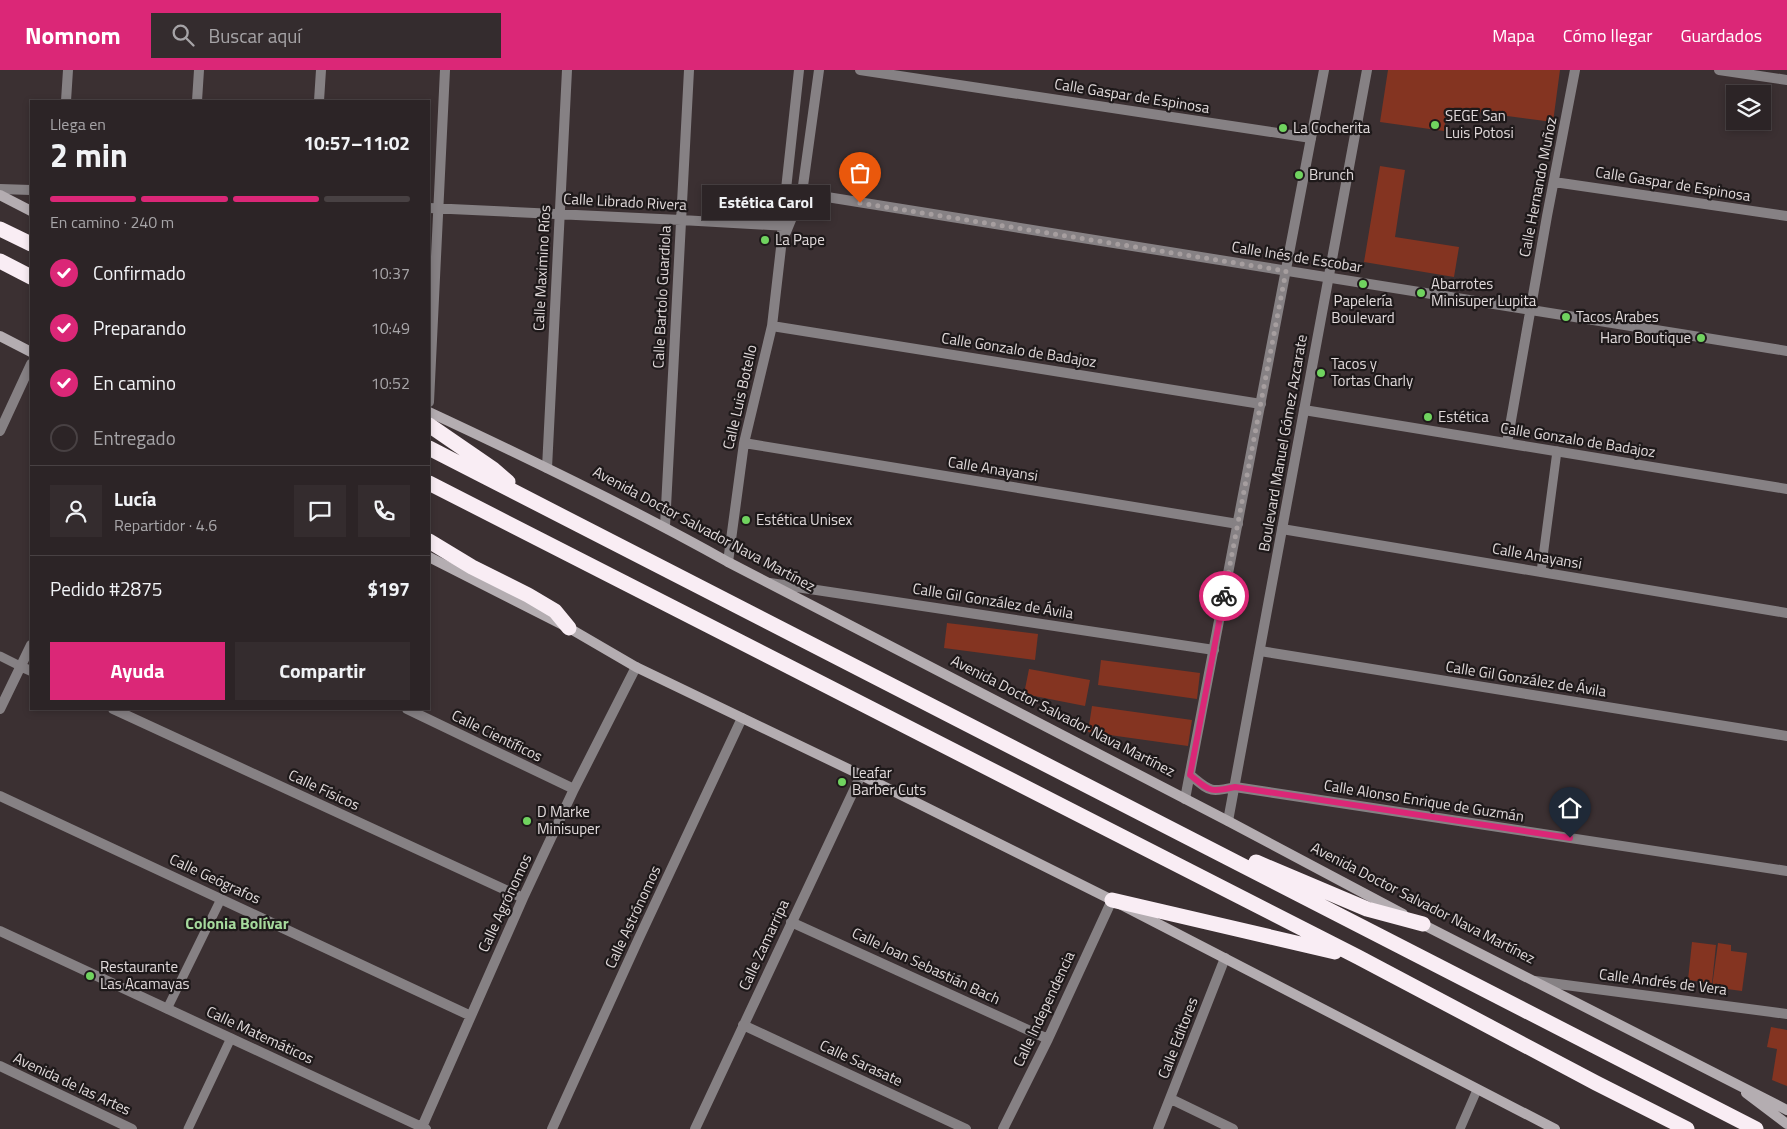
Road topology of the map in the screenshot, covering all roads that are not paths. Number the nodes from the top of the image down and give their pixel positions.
1 (68, 70) edge
2 (198, 70) edge
3 (321, 70) edge
4 (445, 70) edge
5 (567, 70) edge
6 (689, 70) edge
7 (798, 70) edge
8 (819, 70) edge
9 (860, 70) edge
10 (1324, 70) edge
11 (1367, 70) edge
12 (1575, 70) edge
13 (1719, 70) edge
14 (1787, 80) edge
15 (66, 100) edge
16 (197, 100) edge
17 (319, 100) edge
18 (1311, 138) junction
19 (1554, 182) junction
20 (0, 189) edge
21 (30, 190) edge
22 (802, 193) junction
23 (0, 194) edge
24 (433, 208) edge
25 (30, 210) edge
26 (560, 214) junction
27 (1787, 216) edge
28 (681, 220) junction
29 (786, 226) junction
30 (0, 229) edge
31 (30, 244) edge
32 (0, 261) edge
33 (1286, 271) junction
34 (30, 276) edge
35 (1328, 278) junction
36 (1530, 310) junction
37 (772, 326) junction
38 (0, 336) edge
39 (30, 351) edge
40 (1787, 351) edge
41 (430, 354) edge
42 (30, 366) edge
43 (1261, 404) junction
44 (1304, 410) junction
45 (430, 412) edge
46 (430, 426) edge
47 (0, 431) edge
48 (744, 443) junction
49 (1507, 443) junction
50 (430, 449) edge
51 (1557, 451) junction
52 (547, 468) junction
53 (430, 484) edge
54 (1787, 489) edge
55 (524, 497) junction
56 (1238, 524) junction
57 (664, 526) junction
58 (1282, 529) junction
59 (430, 542) edge
60 (430, 558) edge
61 (728, 562) junction
62 (1541, 572) junction
63 (767, 582) junction
64 (1787, 613) edge
65 (569, 628) junction
66 (30, 650) edge
67 (1214, 650) junction
68 (1260, 652) junction
69 (0, 656) edge
70 (636, 667) junction
71 (26, 669) edge
72 (0, 709) edge
73 (115, 710) edge
74 (409, 710) edge
75 (742, 718) junction
76 (1787, 736) edge
77 (861, 775) junction
78 (1190, 775) junction
79 (1235, 787) junction
80 (574, 790) junction
81 (0, 796) edge
82 (1185, 799) junction
83 (1154, 819) junction
84 (1228, 821) junction
85 (1787, 871) edge
86 (523, 898) junction
87 (221, 899) junction
88 (1112, 900) junction
89 (791, 922) junction
90 (1423, 924) junction
91 (0, 931) edge
92 (1358, 957) junction
93 (1226, 958) junction
94 (1535, 981) junction
95 (167, 1009) junction
96 (1787, 1014) edge
97 (470, 1016) junction
98 (743, 1025) junction
99 (231, 1038) junction
100 (1048, 1038) junction
101 (0, 1066) edge
102 (1732, 1082) junction
103 (1477, 1090) junction
104 (1171, 1099) junction
105 (1787, 1110) edge
106 (1787, 1124) edge
107 (424, 1128) edge
108 (132, 1129) edge
109 (188, 1129) edge
110 (552, 1129) edge
111 (695, 1129) edge
112 (966, 1129) edge
113 (1003, 1129) edge
114 (1158, 1129) edge
115 (1233, 1129) edge
116 (1460, 1129) edge
117 (1555, 1129) edge
118 (1687, 1129) edge
119 (1756, 1129) edge

1 - 15 street
2 - 16 street
3 - 17 street
4 - 24 street
5 - 26 street, Calle Maximino Ríos
6 - 28 street, Calle Bartolo Guardiola
7 - 29 street, Calle Luis Botello
8 - 22 street, Calle Luis Botello
9 - 18 street, Calle Gaspar de Espinosa
10 - 18 street, Boulevard Manuel Gómez Azcarate
11 - 35 street, Boulevard Manuel Gómez Azcarate
12 - 19 street, Calle Hernando Muñoz
13 - 14 street
18 - 33 street, Boulevard Manuel Gómez Azcarate
19 - 27 street, Calle Gaspar de Espinosa
19 - 36 street, Calle Hernando Muñoz
20 - 21 street
22 - 29 street, Calle Luis Botello
22 - 33 street, Calle Inés de Escobar
23 - 25 main road
24 - 26 street, Calle Librado Rivera
24 - 41 street
26 - 28 street, Calle Librado Rivera
26 - 52 street, Calle Maximino Ríos
28 - 29 street, Calle Librado Rivera
28 - 57 street, Calle Bartolo Guardiola
29 - 37 street, Calle Luis Botello
30 - 31 highway
32 - 34 highway
33 - 35 street, Calle Inés de Escobar
33 - 43 street, Boulevard Manuel Gómez Azcarate
35 - 36 street, Calle Inés de Escobar
35 - 44 street, Boulevard Manuel Gómez Azcarate
36 - 40 street, Calle Inés de Escobar
36 - 49 street, Calle Hernando Muñoz
37 - 43 street, Calle Gonzalo de Badajoz
37 - 48 street, Calle Luis Botello
38 - 39 main road
42 - 47 street
43 - 56 street, Boulevard Manuel Gómez Azcarate
44 - 49 street, Calle Gonzalo de Badajoz
44 - 58 street, Boulevard Manuel Gómez Azcarate
45 - 52 main road, Avenida Doctor Salvador Nava Martínez
46 - 55 highway
48 - 56 street, Calle Anayansi
48 - 61 street, Calle Luis Botello
49 - 51 street, Calle Gonzalo de Badajoz
50 - 55 highway
51 - 54 street, Calle Gonzalo de Badajoz
51 - 62 street
52 - 57 main road, Avenida Doctor Salvador Nava Martínez
53 - 92 highway
55 - 83 highway
56 - 67 street, Boulevard Manuel Gómez Azcarate
57 - 61 main road, Avenida Doctor Salvador Nava Martínez
58 - 62 street, Calle Anayansi
58 - 68 street, Boulevard Manuel Gómez Azcarate
59 - 65 highway
60 - 65 main road
61 - 63 main road, Avenida Doctor Salvador Nava Martínez
62 - 64 street, Calle Anayansi
63 - 67 street, Calle Gil González de Ávila
63 - 82 main road, Avenida Doctor Salvador Nava Martínez
65 - 70 main road
66 - 71 street
67 - 78 street, Boulevard Manuel Gómez Azcarate
68 - 76 street, Calle Gil González de Ávila
68 - 79 street, Boulevard Manuel Gómez Azcarate
69 - 71 street
70 - 75 main road
70 - 80 street, Calle Agrónomos
71 - 72 street
73 - 86 street, Calle Físicos
74 - 80 street, Calle Científicos
75 - 77 main road
75 - 110 street, Calle Astrónomos
77 - 88 main road
77 - 89 street, Calle Zamarripa
78 - 79 street, Calle Alonso Enrique de Guzmán
78 - 82 street, Boulevard Manuel Gómez Azcarate
79 - 84 street, Boulevard Manuel Gómez Azcarate
79 - 85 street, Calle Alonso Enrique de Guzmán
80 - 86 street, Calle Agrónomos
81 - 87 street, Calle Geógrafos
82 - 84 main road, Avenida Doctor Salvador Nava Martínez
83 - 90 highway
83 - 119 highway
84 - 90 main road, Avenida Doctor Salvador Nava Martínez
86 - 97 street, Calle Agrónomos
87 - 95 street
87 - 97 street, Calle Geógrafos
88 - 92 highway
88 - 93 main road
88 - 100 street, Calle Independencia
89 - 98 street, Calle Zamarripa
89 - 100 street, Calle Joan Sebastián Bach
90 - 94 main road, Avenida Doctor Salvador Nava Martínez
91 - 95 street, Calle Matemáticos
92 - 118 highway
93 - 103 main road
93 - 104 street, Calle Editores
94 - 96 street, Calle Andrés de Vera
94 - 102 main road, Avenida Doctor Salvador Nava Martínez
95 - 99 street, Calle Matemáticos
97 - 107 street, Calle Agrónomos
98 - 111 street, Calle Zamarripa
98 - 112 street, Calle Sarasate
99 - 107 street, Calle Matemáticos
99 - 109 street
100 - 113 street, Calle Independencia
101 - 108 street, Avenida de las Artes
102 - 105 main road, Avenida Doctor Salvador Nava Martínez
102 - 106 main road
103 - 116 street
103 - 117 main road
104 - 114 street, Calle Editores
104 - 115 street

